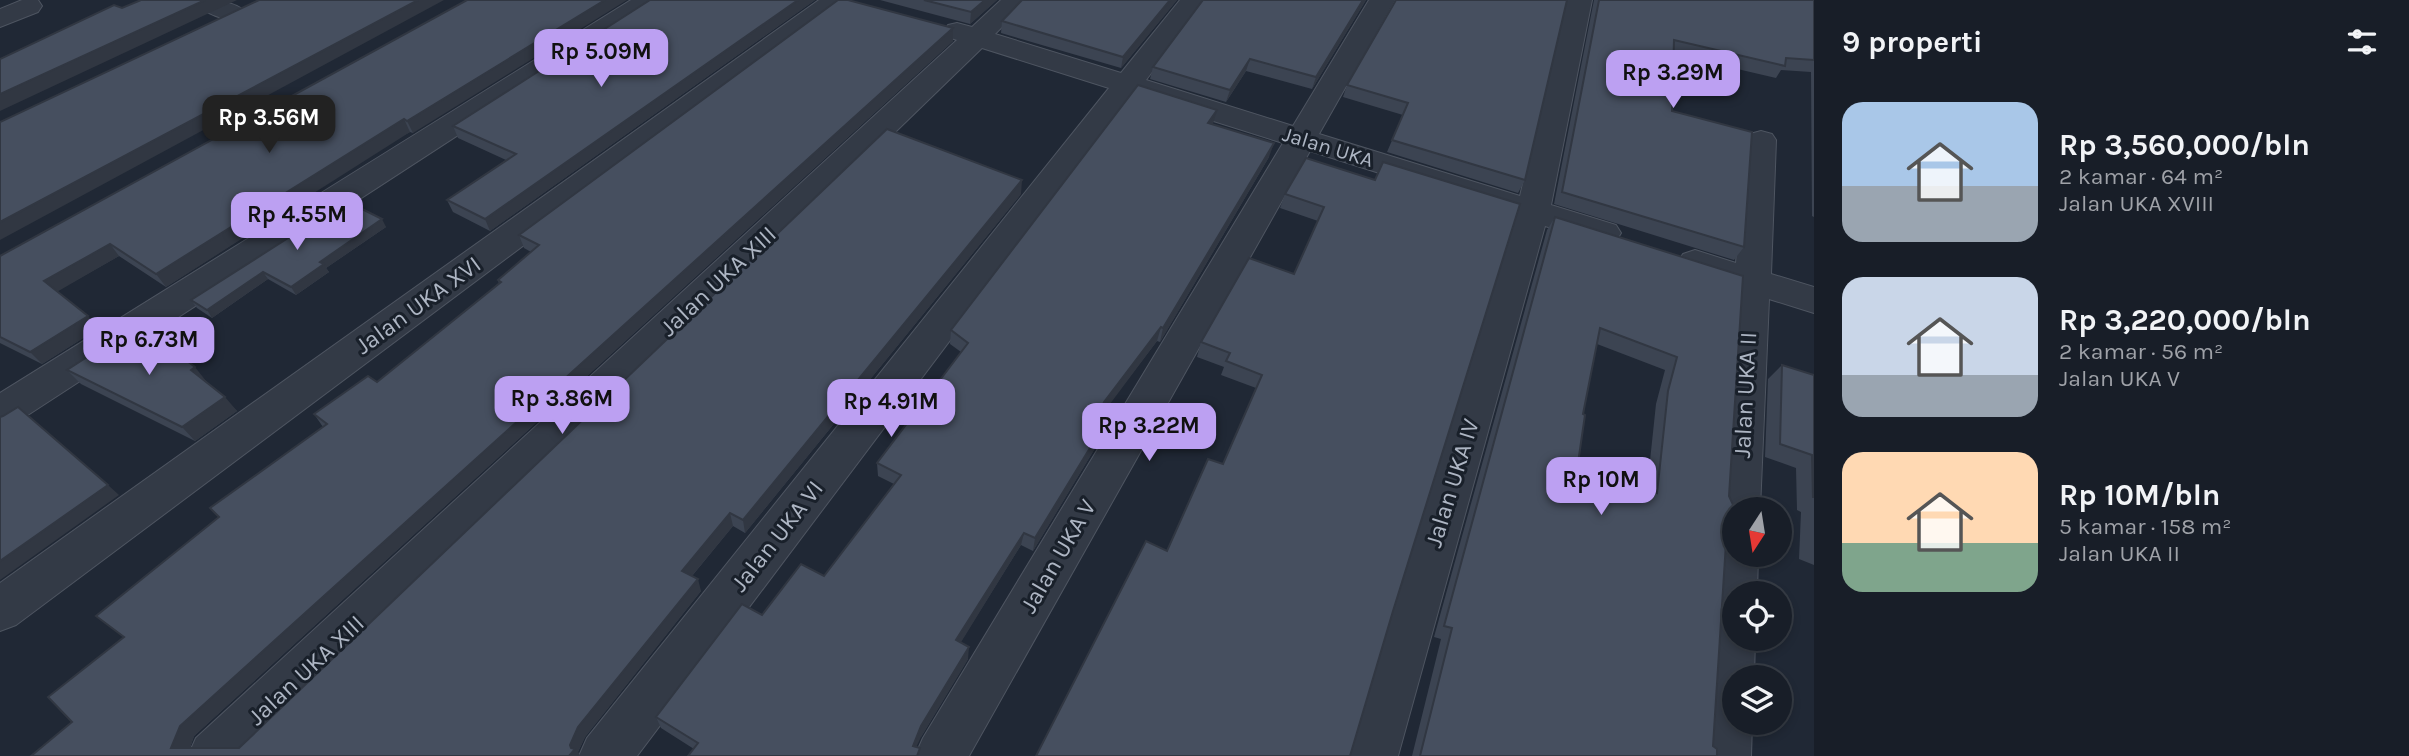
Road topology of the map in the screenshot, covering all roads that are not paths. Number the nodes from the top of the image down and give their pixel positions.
1 (205, 0) edge
2 (649, 0) edge
3 (1016, 0) edge
4 (1193, 0) edge
5 (1382, 0) edge
6 (1579, 0) edge
7 (847, 2) edge
8 (29, 6) dead end
9 (0, 19) edge
10 (928, 23) edge
11 (198, 31) edge
12 (978, 37) junction
13 (1129, 84) junction
14 (1303, 139) junction
15 (1761, 141) dead end
16 (1533, 211) junction
17 (1752, 280) junction
18 (1814, 300) edge
19 (0, 414) edge
20 (1740, 497) edge
21 (1735, 567) edge
22 (0, 611) edge
23 (214, 756) edge
24 (606, 756) edge
25 (941, 756) edge
26 (1372, 756) edge
27 (1725, 756) edge

1 - 11 street
2 - 19 street
3 - 12 street, Jalan UKA XIII
4 - 13 street, Jalan UKA VI
5 - 14 street, Jalan UKA V
6 - 16 street, Jalan UKA IV
7 - 22 street, Jalan UKA XVI
8 - 9 street
10 - 12 street, Jalan UKA
12 - 13 street, Jalan UKA
12 - 23 street, Jalan UKA XIII
13 - 14 street, Jalan UKA
13 - 24 street, Jalan UKA VI
14 - 16 street, Jalan UKA
14 - 25 street, Jalan UKA V
15 - 17 street, Jalan UKA II
16 - 17 street, Jalan UKA
16 - 26 street, Jalan UKA IV
17 - 18 street, Jalan UKA
17 - 20 street, Jalan UKA II
21 - 27 street

